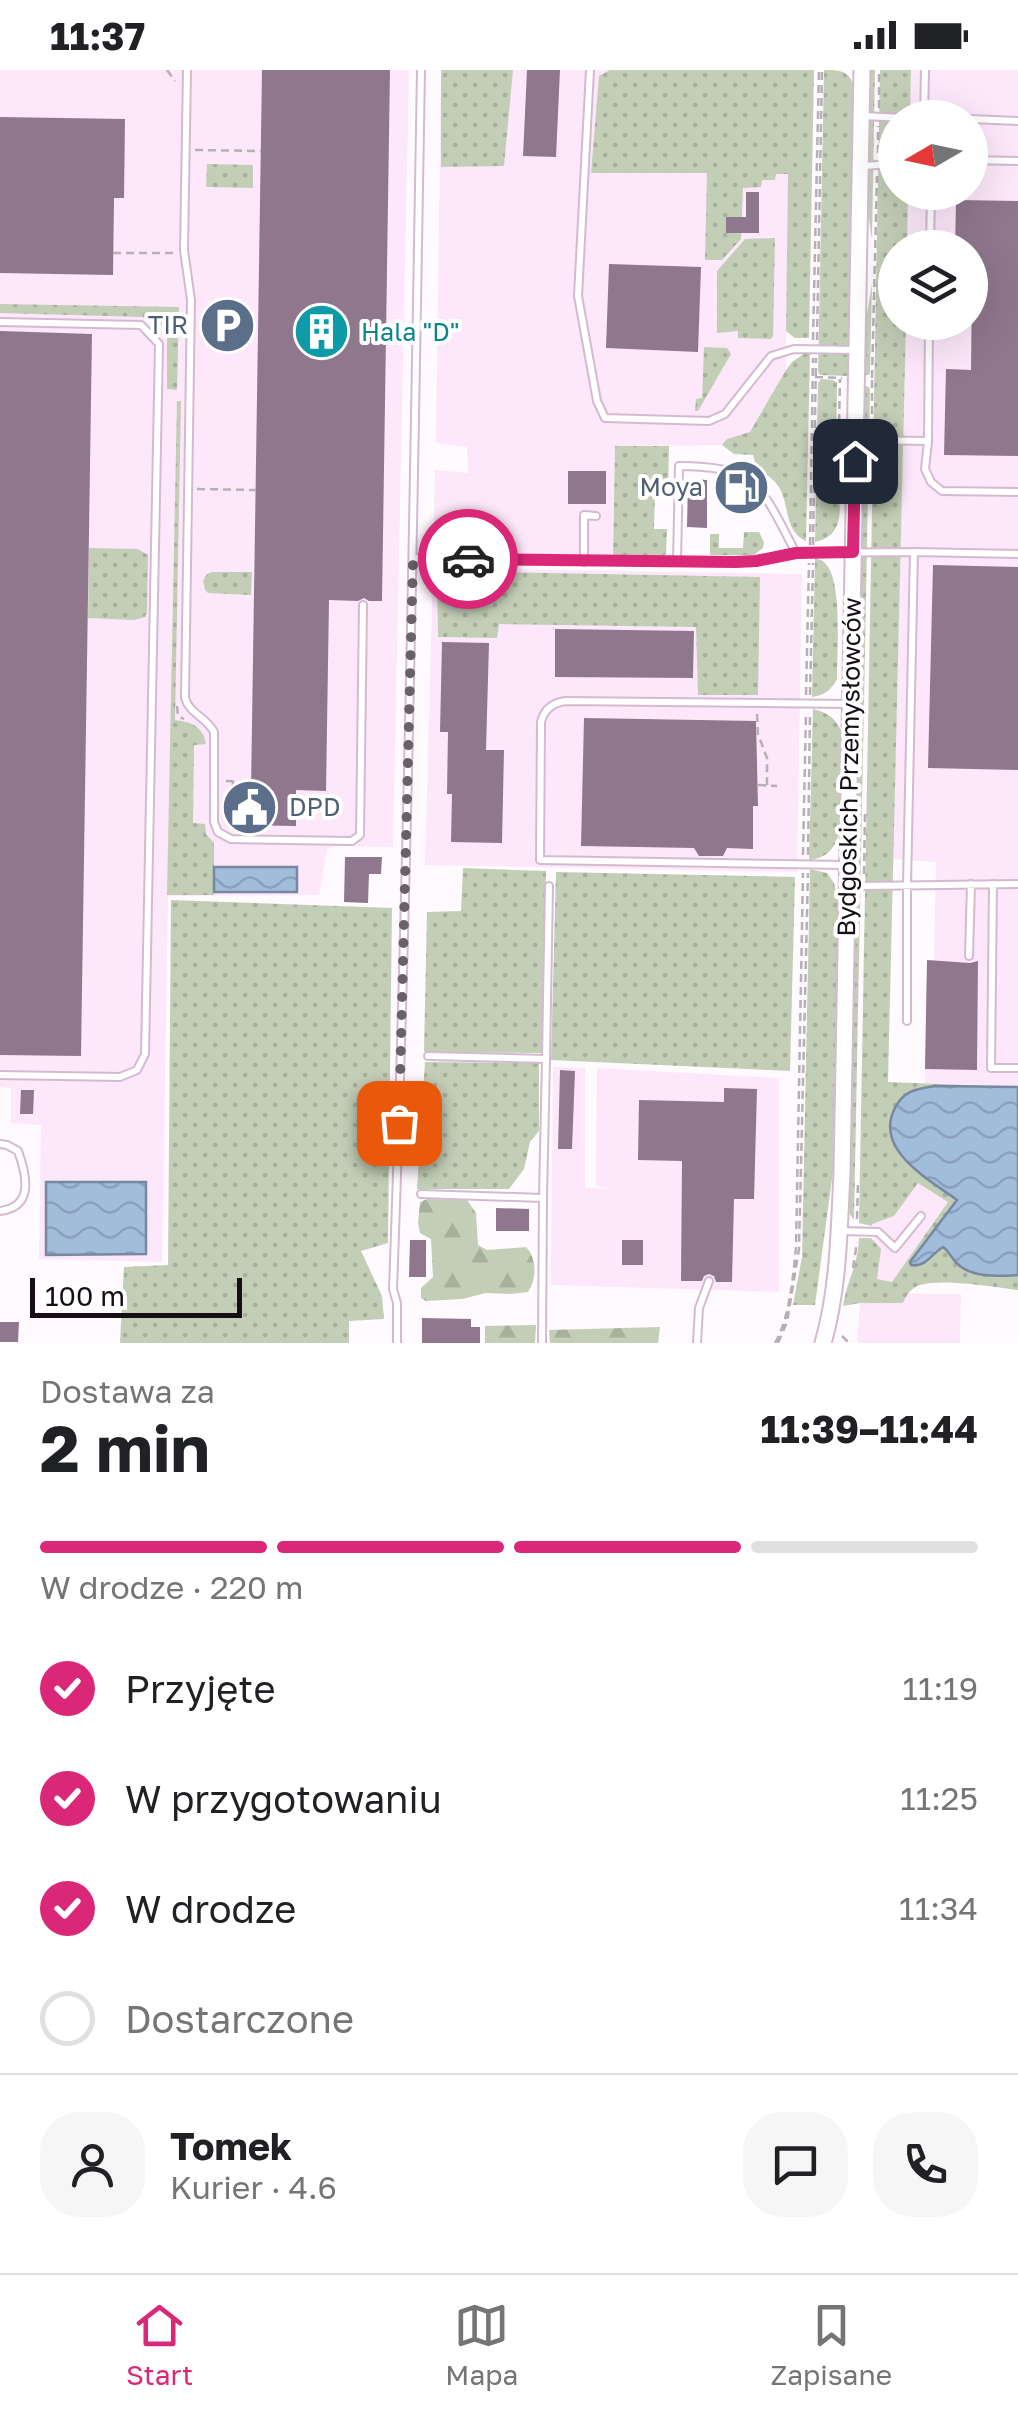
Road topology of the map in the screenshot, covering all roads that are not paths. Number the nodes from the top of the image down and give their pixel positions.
1 (187, 70) edge
2 (421, 70) edge
3 (590, 70) edge
4 (862, 70) edge
5 (925, 70) edge
6 (924, 100) edge
7 (861, 116) junction
8 (878, 117) edge
9 (988, 119) edge
10 (1018, 120) edge
11 (988, 160) edge
12 (1018, 161) edge
13 (878, 165) edge
14 (861, 166) junction
15 (0, 322) edge
16 (929, 340) edge
17 (856, 350) junction
18 (854, 440) junction
19 (928, 441) junction
20 (1018, 492) edge
21 (596, 516) dead end
22 (853, 552) junction
23 (914, 552) junction
24 (796, 553) junction
25 (1018, 554) edge
26 (413, 558) junction
27 (584, 562) junction
28 (677, 562) junction
29 (363, 605) dead end
30 (850, 704) junction
31 (846, 874) junction
32 (971, 884) junction
33 (994, 884) junction
34 (1018, 884) edge
35 (907, 885) junction
36 (549, 886) dead end
37 (969, 956) dead end
38 (907, 1021) dead end
39 (428, 1056) dead end
40 (546, 1059) junction
41 (1018, 1068) edge
42 (0, 1074) edge
43 (0, 1144) edge
44 (420, 1194) dead end
45 (543, 1198) junction
46 (0, 1211) edge
47 (921, 1216) dead end
48 (840, 1232) junction
49 (709, 1282) dead end
50 (397, 1343) edge
51 (542, 1343) edge
52 (697, 1343) edge
53 (823, 1343) edge

1 - 29 lane
2 - 26 lane
3 - 17 lane
4 - 7 street, Bydgoskich Przemysłowców
5 - 6 lane
7 - 8 lane
7 - 14 street, Bydgoskich Przemysłowców
9 - 10 lane
11 - 12 lane
13 - 14 lane
14 - 17 street, Bydgoskich Przemysłowców
15 - 42 lane
16 - 19 lane
17 - 18 street, Bydgoskich Przemysłowców
18 - 19 lane
18 - 22 street, Bydgoskich Przemysłowców
19 - 20 lane
21 - 27 lane
22 - 23 lane
22 - 24 lane
22 - 30 street, Bydgoskich Przemysłowców
23 - 25 lane
23 - 35 lane
24 - 28 lane
24 - 28 lane
26 - 27 lane
26 - 50 lane
27 - 28 lane
30 - 31 street, Bydgoskich Przemysłowców
30 - 31 lane
31 - 35 lane
31 - 48 street, Bydgoskich Przemysłowców
32 - 33 lane
32 - 35 lane
32 - 37 lane
33 - 34 lane
33 - 41 lane
35 - 38 lane
36 - 40 lane
39 - 40 lane
40 - 45 lane
43 - 46 lane
44 - 45 lane
45 - 51 lane
47 - 48 lane
48 - 53 street, Bydgoskich Przemysłowców
49 - 52 lane

